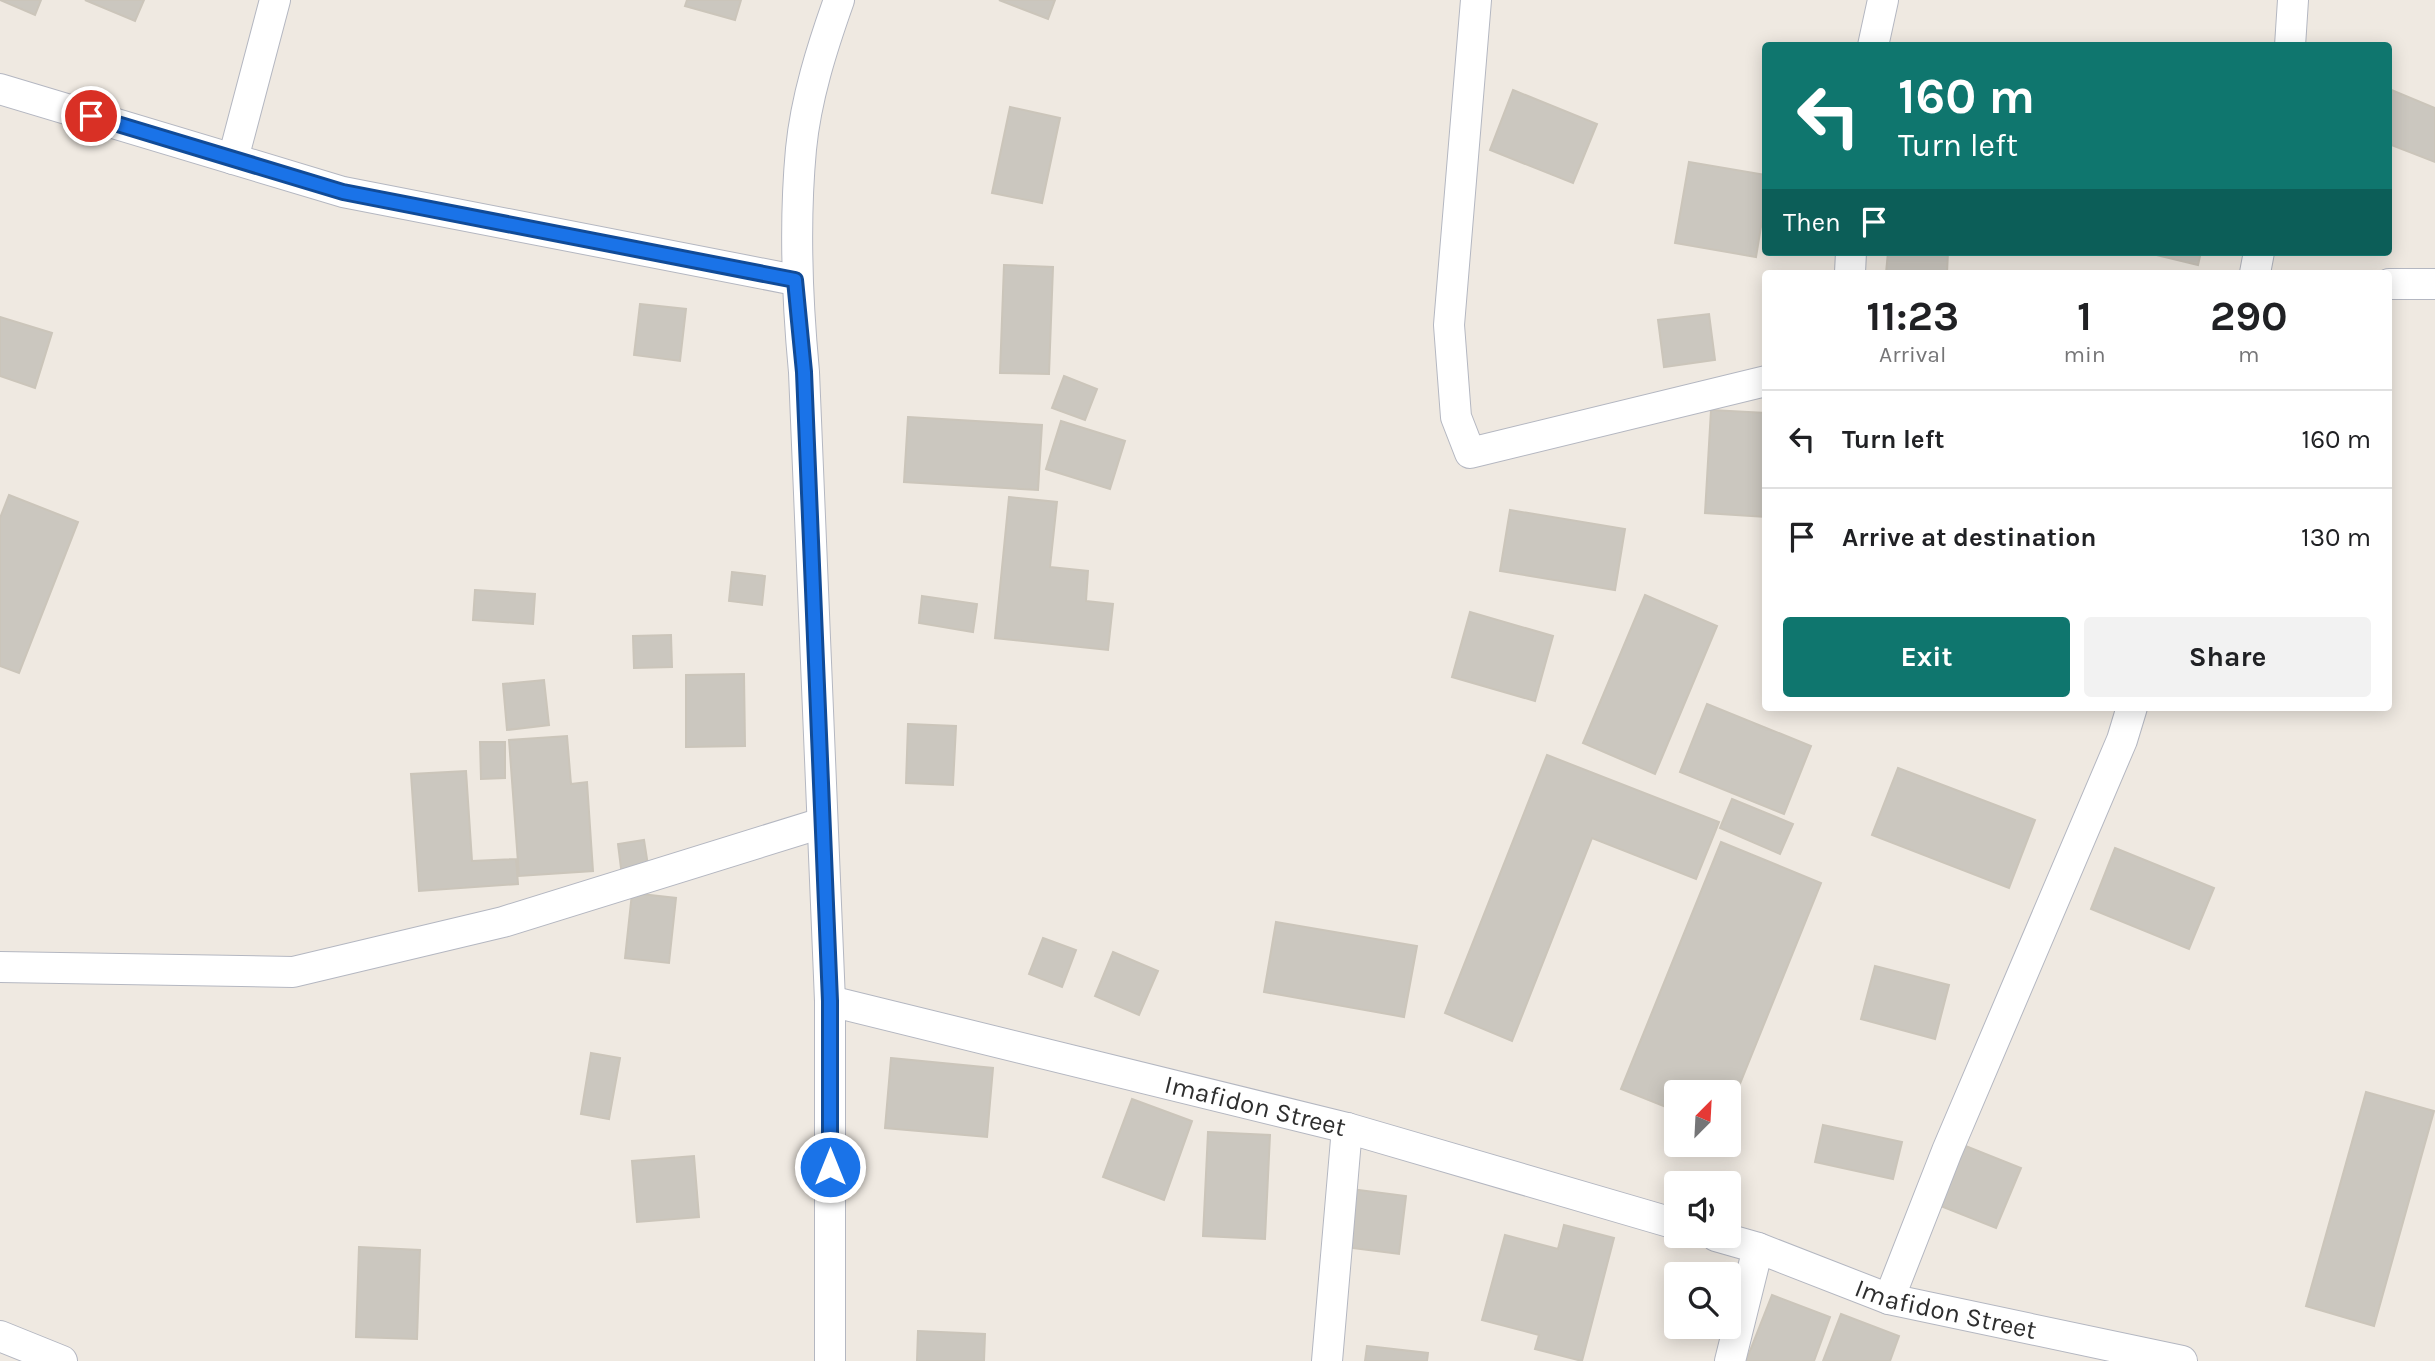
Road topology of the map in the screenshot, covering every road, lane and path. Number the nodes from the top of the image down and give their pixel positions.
1 (275, 0) edge
2 (839, 0) edge
3 (1476, 0) edge
4 (1883, 0) edge
5 (2293, 0) edge
6 (1874, 42) edge
7 (2290, 42) edge
8 (0, 89) edge
9 (233, 159) junction
10 (795, 280) junction
11 (2392, 284) edge
12 (2435, 284) edge
13 (1762, 382) edge
14 (2131, 711) edge
15 (822, 823) junction
16 (0, 967) edge
17 (830, 1001) junction
18 (1347, 1128) junction
19 (1664, 1220) edge
20 (1741, 1243) edge
21 (1758, 1248) junction
22 (1889, 1299) junction
23 (0, 1336) edge
24 (62, 1361) edge
25 (830, 1361) edge
26 (1327, 1361) edge
27 (1730, 1361) edge
28 (2182, 1361) edge

1 - 9 street
2 - 10 street
3 - 13 street
4 - 6 street
5 - 7 street
8 - 9 street
9 - 10 street
10 - 15 street
11 - 12 street
14 - 22 street
15 - 16 street
15 - 17 street
17 - 18 street, Imafidon Street
17 - 25 street
18 - 19 street, Imafidon Street
18 - 26 street
20 - 21 street, Imafidon Street
21 - 22 street, Imafidon Street
21 - 27 street
22 - 28 street, Imafidon Street
23 - 24 street

